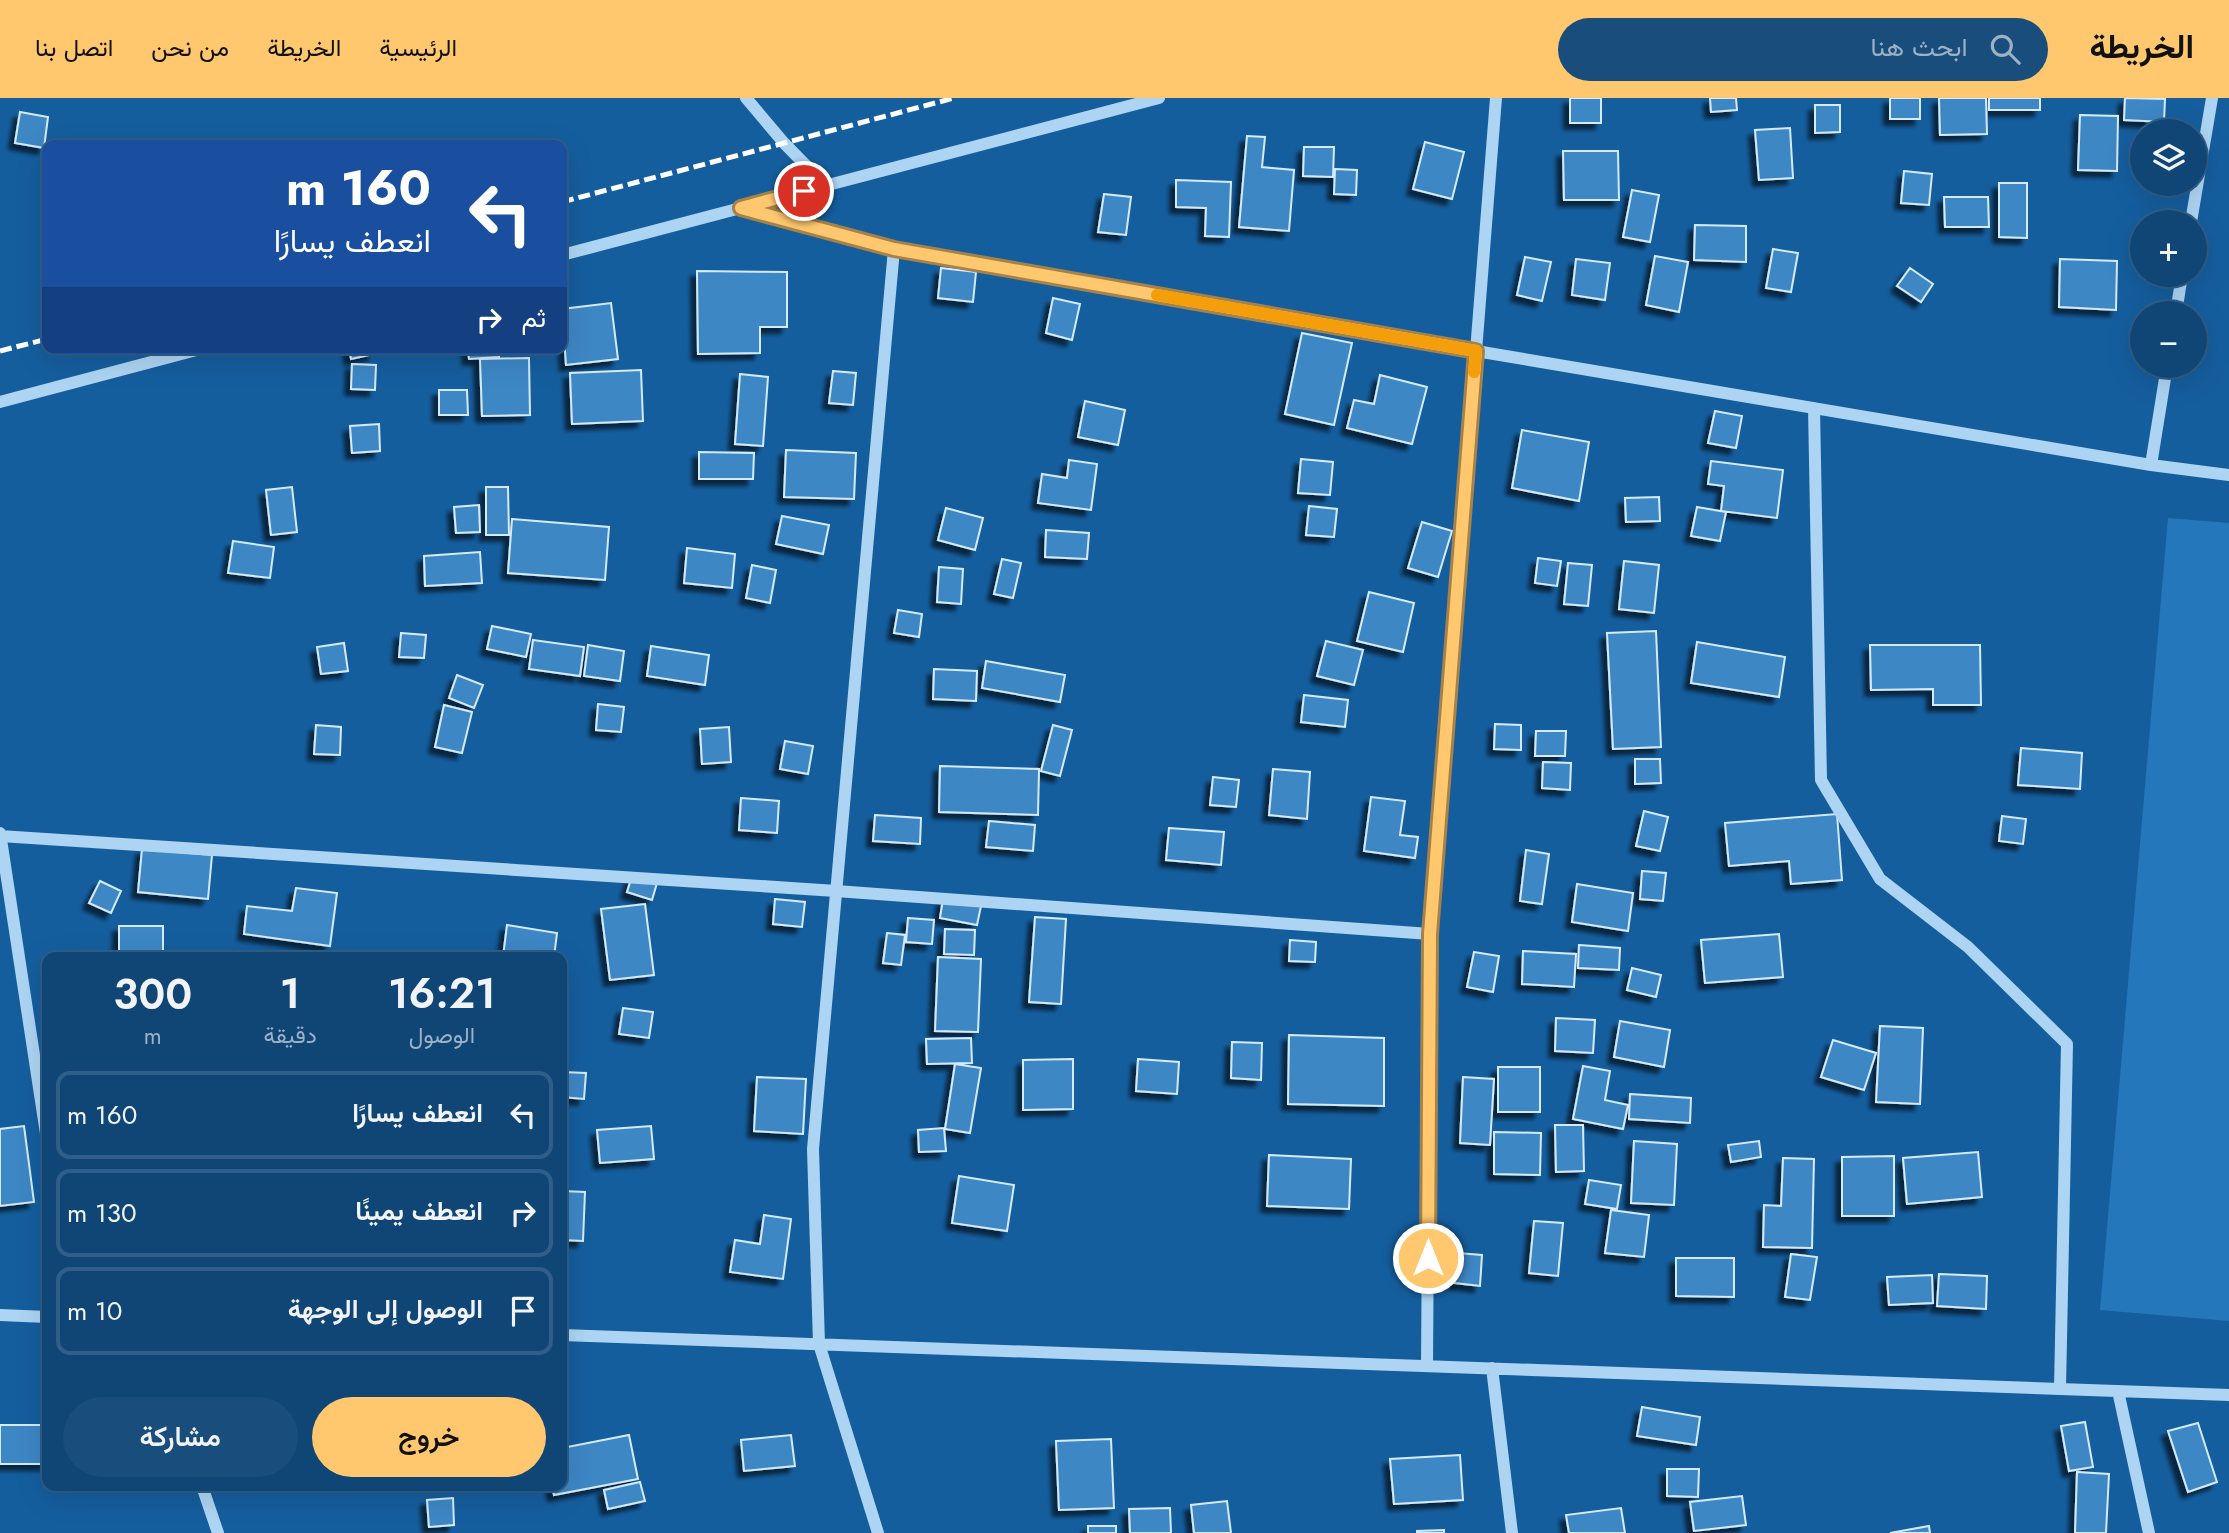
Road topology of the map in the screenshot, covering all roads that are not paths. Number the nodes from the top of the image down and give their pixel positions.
1 (746, 98) edge
2 (1159, 98) edge
3 (1496, 98) edge
4 (2211, 98) edge
5 (825, 185) junction
6 (741, 208) junction
7 (2193, 210) edge
8 (894, 249) junction
9 (567, 254) edge
10 (1476, 351) junction
11 (181, 354) edge
12 (2165, 378) edge
13 (0, 402) edge
14 (1814, 408) junction
15 (2151, 465) junction
16 (2229, 475) edge
17 (0, 835) edge
18 (836, 891) junction
19 (1430, 934) junction
20 (42, 1108) edge
21 (0, 1315) edge
22 (42, 1317) edge
23 (567, 1335) edge
24 (819, 1344) junction
25 (1427, 1366) junction
26 (1492, 1368) junction
27 (2060, 1389) junction
28 (2118, 1391) junction
29 (2229, 1395) edge
30 (204, 1491) edge
31 (218, 1533) edge
32 (878, 1533) edge
33 (1512, 1533) edge
34 (2149, 1533) edge

1 - 5 street
2 - 5 street
3 - 10 street
4 - 7 street
5 - 6 street
6 - 8 street
6 - 9 street
8 - 10 street
8 - 18 street
10 - 14 street
10 - 19 street
11 - 13 street
12 - 15 street
14 - 15 street
14 - 27 street
15 - 16 street
17 - 18 street
17 - 20 street
18 - 19 street
18 - 24 street
19 - 25 street
21 - 22 street
23 - 24 street
24 - 25 street
24 - 32 street
25 - 26 street
26 - 27 street
26 - 33 street
27 - 28 street
28 - 29 street
28 - 34 street
30 - 31 street

